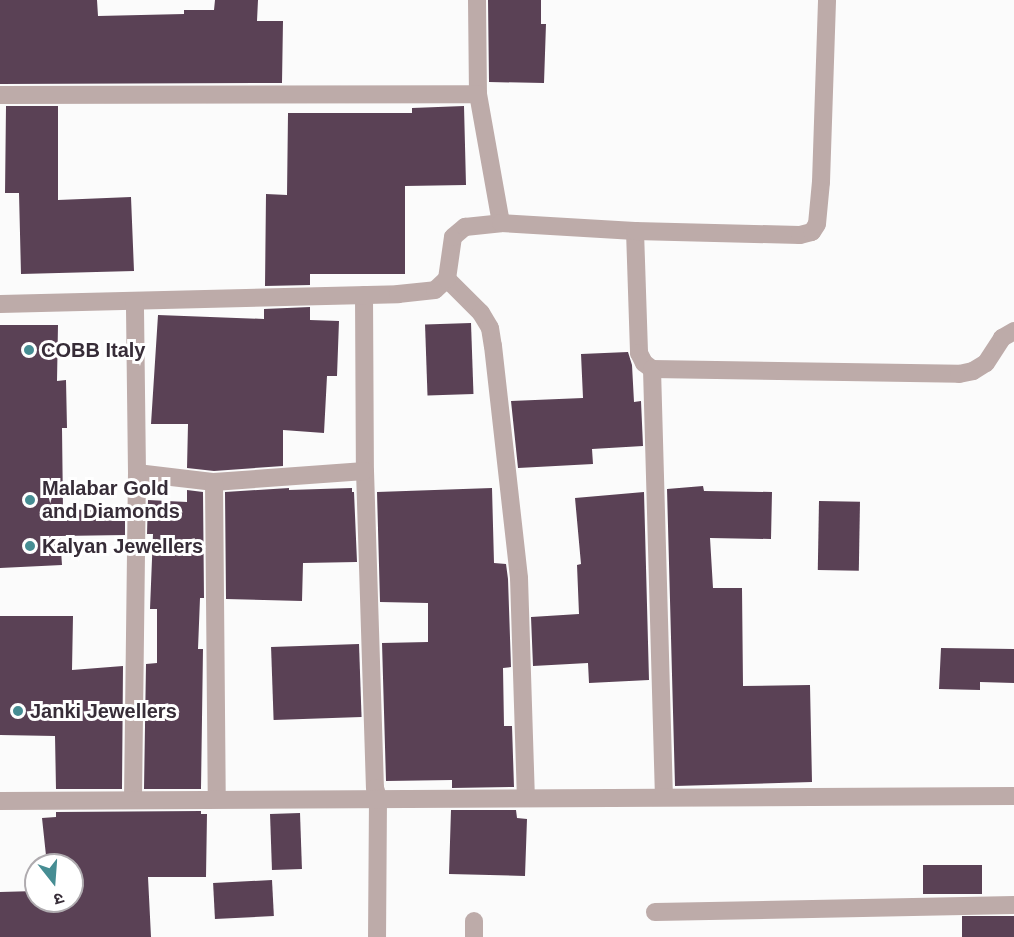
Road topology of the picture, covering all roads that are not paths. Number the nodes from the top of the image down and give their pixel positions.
1 (477, 0) edge
2 (826, 0) edge
3 (478, 94) junction
4 (0, 95) edge
5 (501, 223) junction
6 (635, 231) junction
7 (447, 279) junction
8 (364, 295) junction
9 (135, 301) junction
10 (0, 303) edge
11 (1014, 331) edge
12 (651, 369) junction
13 (365, 471) junction
14 (137, 473) junction
15 (214, 482) junction
16 (1014, 796) edge
17 (664, 797) junction
18 (378, 798) junction
19 (526, 798) junction
20 (133, 799) junction
21 (217, 799) junction
22 (0, 801) edge
23 (1014, 905) edge
24 (655, 912) dead end
25 (377, 937) edge

1 - 3 street
2 - 6 street
3 - 4 street
3 - 5 street
5 - 6 street
5 - 7 street
6 - 12 street
7 - 8 street
7 - 19 street
8 - 9 street
8 - 13 street
9 - 10 street
9 - 14 street
11 - 12 street
12 - 17 street
13 - 15 street
13 - 18 street
14 - 15 street
14 - 20 street
15 - 21 street
16 - 17 street
17 - 19 street
18 - 19 street
18 - 21 street
18 - 25 street
20 - 21 street
20 - 22 street
23 - 24 street

